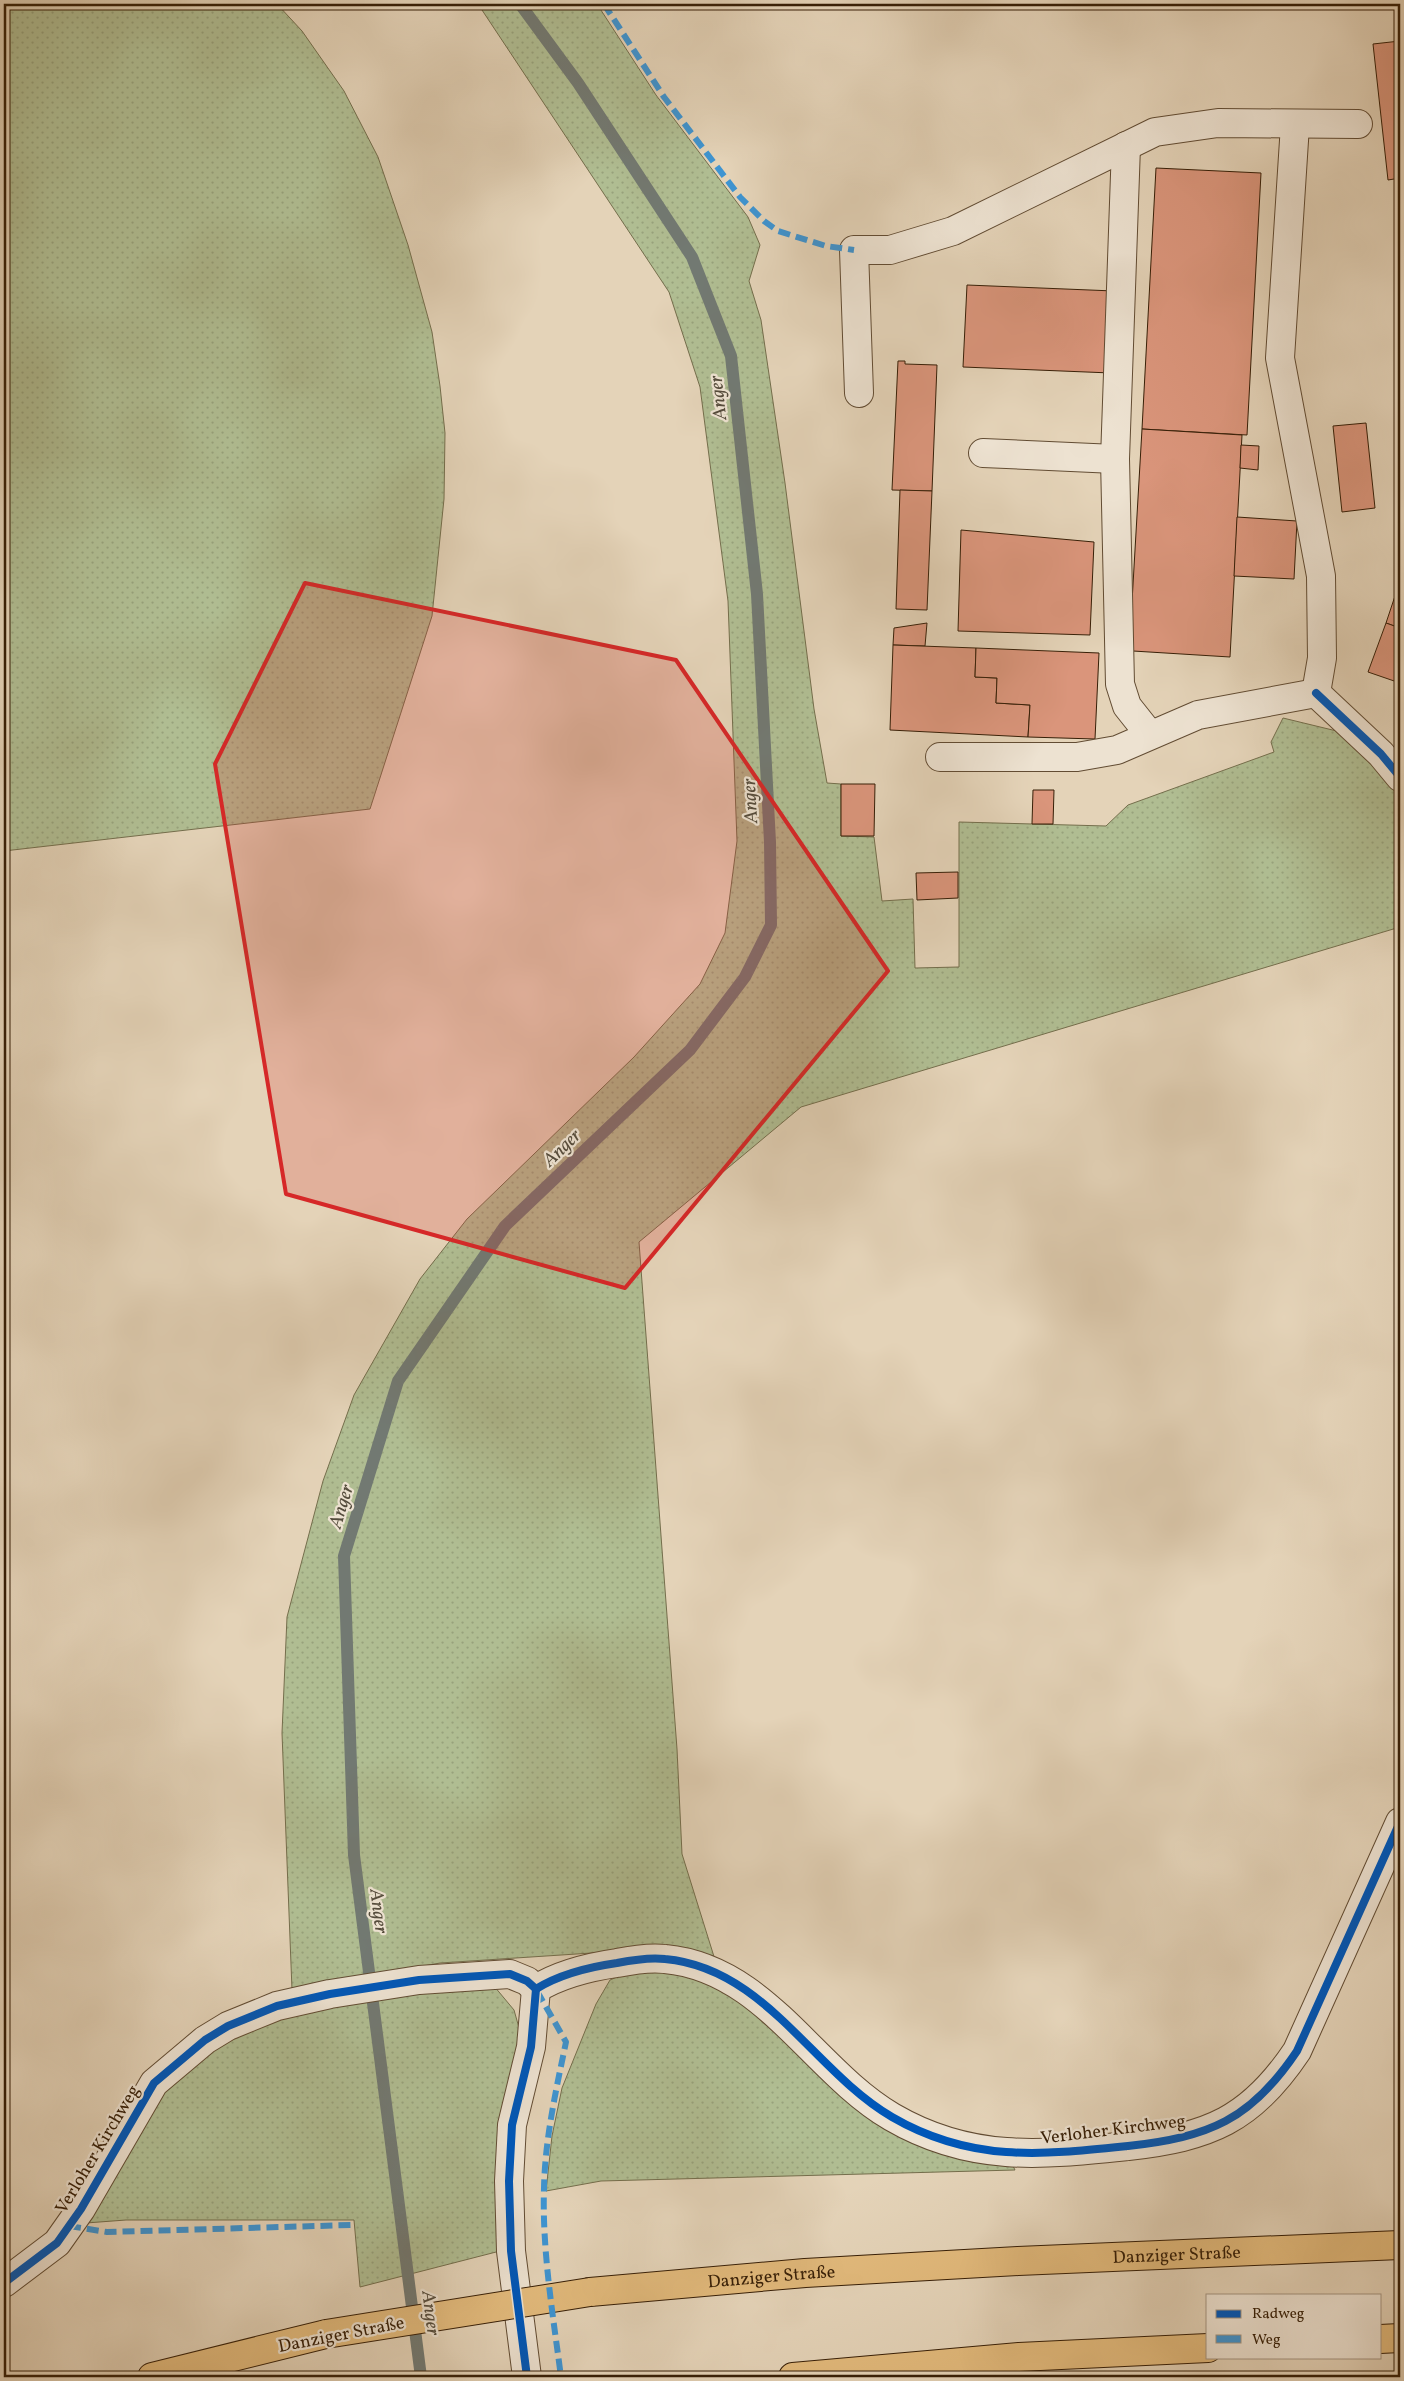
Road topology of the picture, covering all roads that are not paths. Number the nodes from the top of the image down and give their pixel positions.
1 (1358, 124) dead end
2 (1295, 125) junction
3 (1126, 146) junction
4 (858, 393) dead end
5 (983, 453) dead end
6 (1116, 459) junction
7 (1316, 693) junction
8 (1150, 735) junction
9 (940, 757) dead end
10 (1400, 777) edge
11 (1400, 1822) edge
12 (536, 1989) junction
13 (1400, 2246) edge
14 (4, 2283) edge
15 (1400, 2338) edge
16 (1382, 2339) edge
17 (1206, 2348) edge
18 (152, 2377) edge
19 (527, 2377) edge
20 (793, 2377) edge

1 - 2 street
2 - 3 street
2 - 7 street
3 - 4 street
3 - 6 street
5 - 6 street
6 - 8 street
7 - 8 street
7 - 10 street
8 - 9 street
11 - 12 street, Verloher Kirchweg
12 - 14 street, Verloher Kirchweg
12 - 19 street
13 - 18 highway, Danziger Straße, bridge
15 - 16 highway
17 - 20 highway

